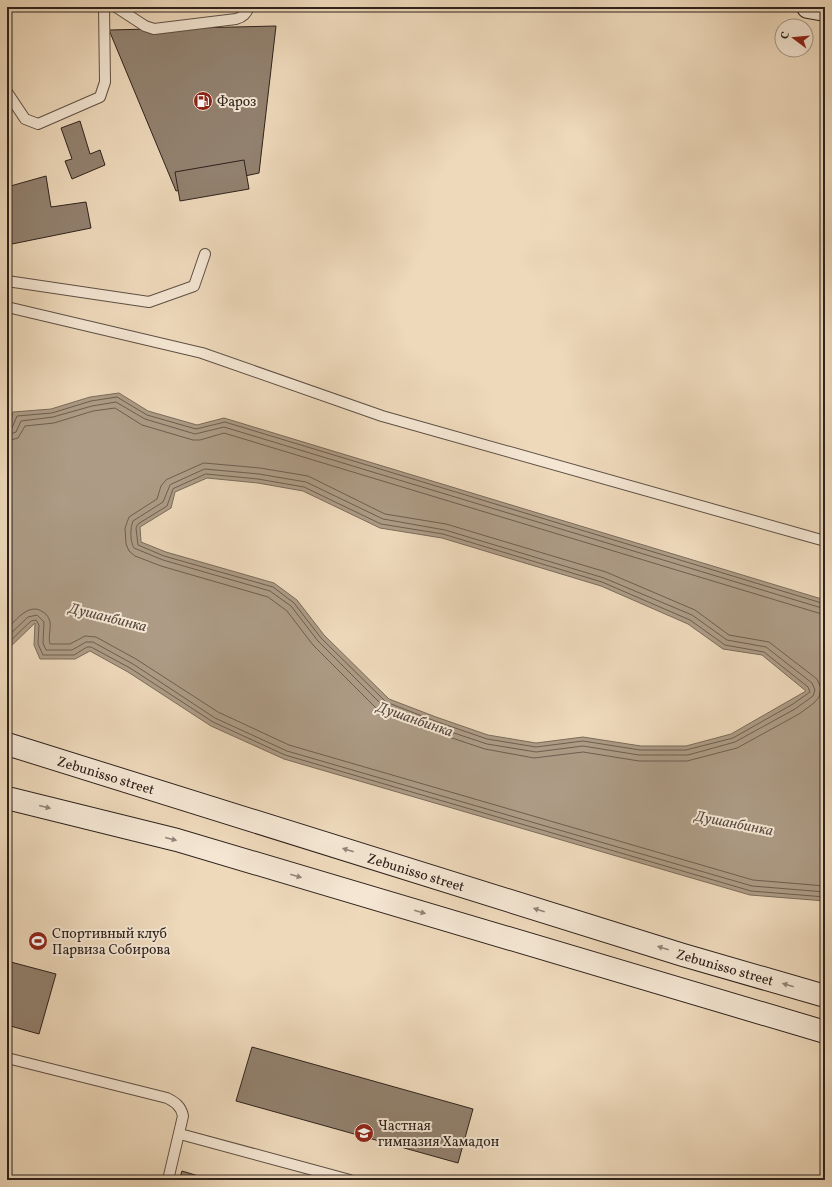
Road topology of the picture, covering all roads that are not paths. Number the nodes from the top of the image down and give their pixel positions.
1 (104, 7) edge
2 (116, 7) edge
3 (249, 7) edge
4 (808, 7) edge
5 (825, 10) edge
6 (7, 92) edge
7 (205, 254) dead end
8 (7, 281) edge
9 (7, 307) edge
10 (825, 541) edge
11 (7, 744) edge
12 (7, 798) edge
13 (825, 996) edge
14 (825, 1032) edge
15 (7, 1058) edge
16 (180, 1134) junction
17 (168, 1180) edge
18 (350, 1180) edge

1 - 6 lane
2 - 3 lane
4 - 5 main road
7 - 8 lane
9 - 10 lane
13 -> 11 main road, Zebunisso street
12 -> 14 main road
15 - 16 lane
16 - 17 lane
16 - 18 lane

